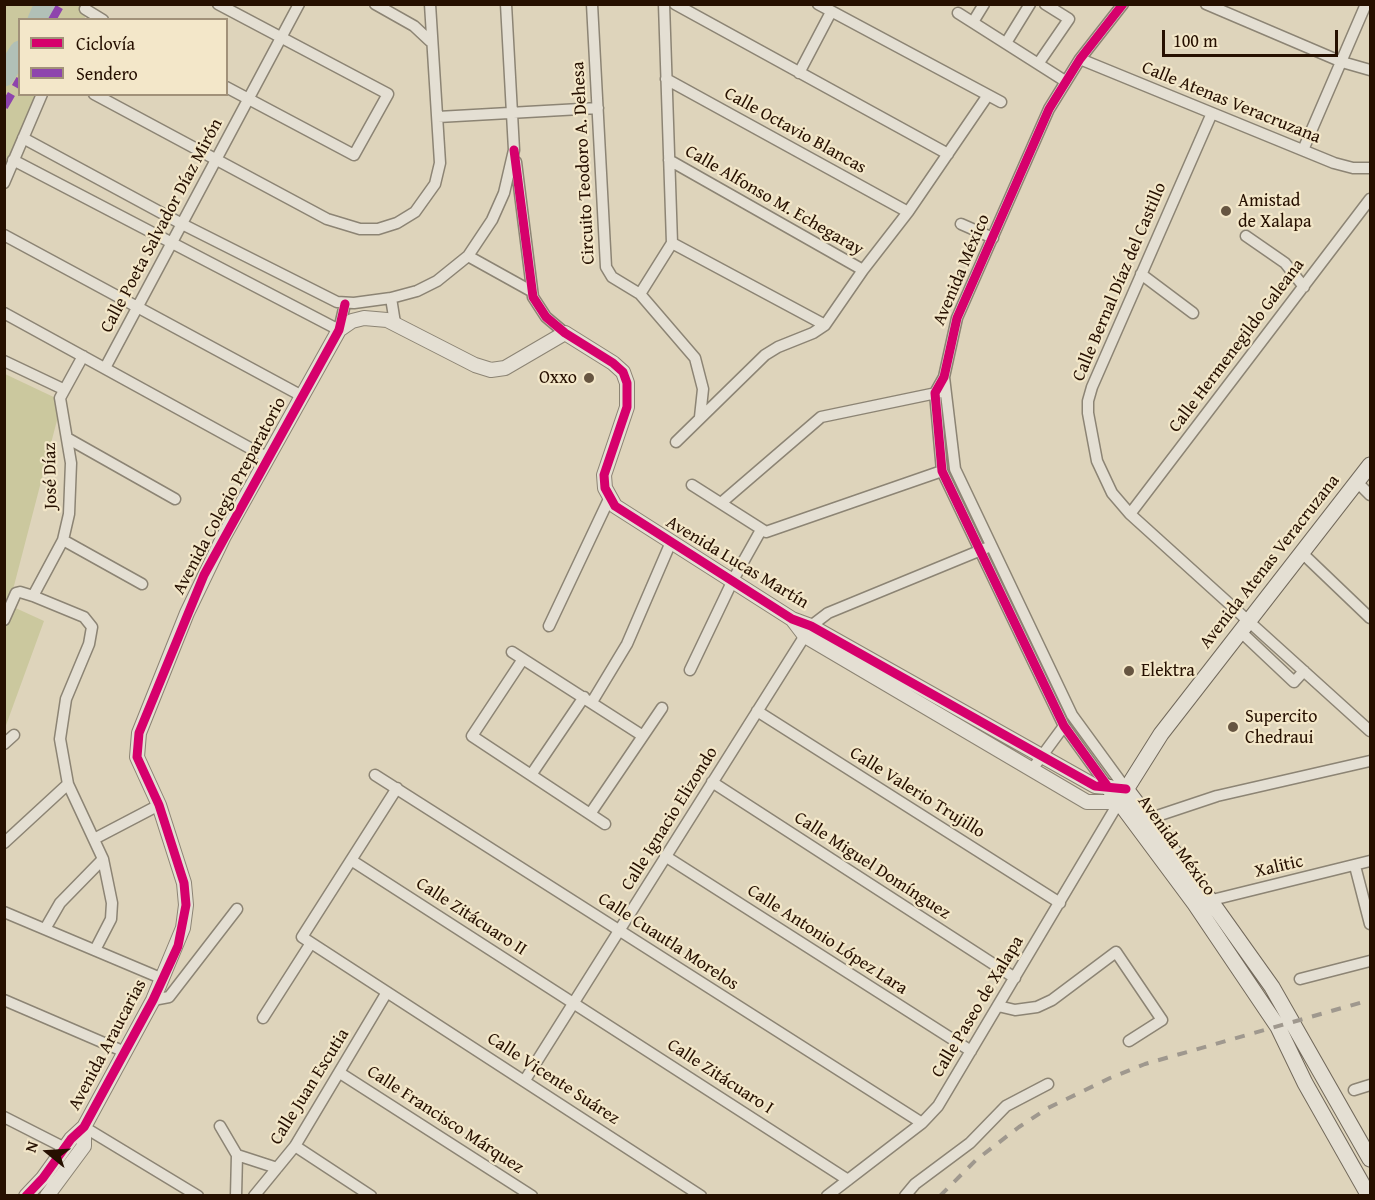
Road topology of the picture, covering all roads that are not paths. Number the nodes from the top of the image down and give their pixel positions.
1 (218, 4) edge
2 (299, 4) edge
3 (396, 4) edge
4 (430, 4) edge
5 (506, 4) edge
6 (592, 4) edge
7 (664, 4) edge
8 (675, 4) edge
9 (818, 4) edge
10 (984, 4) edge
11 (1030, 4) edge
12 (1046, 4) edge
13 (1123, 4) edge
14 (1206, 4) edge
15 (1366, 4) edge
16 (378, 6) edge
17 (84, 11) edge
18 (831, 12) junction
19 (958, 12) dead end
20 (99, 18) edge
21 (973, 22) junction
22 (281, 38) junction
23 (430, 41) junction
24 (1006, 43) junction
25 (1080, 59) junction
26 (1342, 62) junction
27 (1038, 64) junction
28 (1371, 70) edge
29 (799, 73) junction
30 (666, 79) junction
31 (1065, 81) junction
32 (228, 88) edge
33 (988, 95) junction
34 (41, 96) edge
35 (98, 96) edge
36 (249, 99) junction
37 (1001, 102) dead end
38 (598, 108) junction
39 (1212, 113) junction
40 (512, 114) junction
41 (438, 117) junction
42 (23, 138) junction
43 (514, 150) junction
44 (1303, 150) junction
45 (948, 154) junction
46 (13, 160) junction
47 (669, 160) junction
48 (215, 161) junction
49 (1371, 168) edge
50 (4, 183) edge
51 (1371, 199) edge
52 (908, 212) junction
53 (182, 224) junction
54 (961, 224) dead end
55 (4, 235) edge
56 (1246, 236) dead end
57 (993, 238) junction
58 (172, 243) junction
59 (672, 243) junction
60 (468, 256) junction
61 (863, 270) junction
62 (1141, 274) junction
63 (1304, 287) junction
64 (531, 291) junction
65 (640, 294) junction
66 (391, 298) junction
67 (345, 304) junction
68 (138, 307) junction
69 (4, 313) edge
70 (1193, 313) dead end
71 (395, 323) junction
72 (825, 325) junction
73 (339, 330) junction
74 (565, 333) junction
75 (83, 356) junction
76 (4, 361) edge
77 (105, 368) junction
78 (944, 377) junction
79 (63, 389) junction
80 (947, 391) junction
81 (934, 393) junction
82 (302, 396) junction
83 (700, 417) junction
84 (67, 438) junction
85 (676, 442) dead end
86 (268, 458) junction
87 (1371, 465) edge
88 (942, 471) junction
89 (1357, 482) junction
90 (693, 485) dead end
91 (1371, 495) edge
92 (609, 499) junction
93 (175, 500) dead end
94 (721, 503) junction
95 (1130, 514) junction
96 (761, 530) junction
97 (63, 540) junction
98 (671, 542) junction
99 (991, 546) junction
100 (981, 551) junction
101 (1301, 552) junction
102 (733, 580) junction
103 (142, 584) dead end
104 (33, 596) junction
105 (1371, 618) edge
106 (4, 620) edge
107 (549, 626) dead end
108 (1245, 628) junction
109 (808, 631) junction
110 (512, 652) dead end
111 (523, 659) junction
112 (690, 670) dead end
113 (588, 700) junction
114 (662, 708) dead end
115 (757, 711) junction
116 (1064, 726) junction
117 (1371, 731) edge
118 (14, 735) dead end
119 (643, 736) junction
120 (4, 744) edge
121 (1371, 761) edge
122 (1037, 762) junction
123 (375, 775) dead end
124 (531, 775) junction
125 (712, 782) junction
126 (68, 784) junction
127 (1108, 787) junction
128 (398, 788) junction
129 (1123, 795) junction
130 (159, 805) junction
131 (590, 814) junction
132 (1142, 822) junction
133 (605, 824) dead end
134 (94, 839) junction
135 (4, 843) edge
136 (666, 856) junction
137 (102, 859) junction
138 (351, 860) junction
139 (1371, 861) edge
140 (1355, 866) junction
141 (1203, 902) junction
142 (1060, 903) junction
143 (237, 909) dead end
144 (4, 912) edge
145 (1371, 924) edge
146 (45, 929) junction
147 (619, 930) junction
148 (306, 940) junction
149 (95, 950) junction
150 (1371, 961) edge
151 (1015, 978) junction
152 (163, 979) junction
153 (1300, 979) dead end
154 (387, 992) junction
155 (4, 1000) edge
156 (153, 1000) junction
157 (573, 1002) junction
158 (998, 1006) junction
159 (264, 1018) dead end
160 (1129, 1041) dead end
161 (971, 1051) junction
162 (125, 1052) junction
163 (340, 1073) junction
164 (1323, 1075) junction
165 (525, 1080) junction
166 (1305, 1083) junction
167 (1048, 1084) dead end
168 (1371, 1084) edge
169 (1354, 1090) dead end
170 (4, 1118) edge
171 (922, 1123) junction
172 (220, 1126) dead end
173 (84, 1127) junction
174 (295, 1146) junction
175 (65, 1148) junction
176 (237, 1155) junction
177 (1371, 1159) edge
178 (278, 1168) junction
179 (848, 1180) junction
180 (686, 1191) edge
181 (38, 1193) edge
182 (198, 1196) edge
183 (236, 1196) edge
184 (254, 1196) edge
185 (371, 1196) edge
186 (532, 1196) edge
187 (701, 1196) edge
188 (827, 1196) edge
189 (905, 1196) edge
190 (1369, 1196) edge

1 - 22 street
2 - 22 street, Calle Poeta Salvador Díaz Mirón
3 - 16 street
4 - 23 street
5 - 40 street
6 - 38 street, Circuito Teodoro A. Dehesa
7 - 30 street
8 - 29 street
9 - 18 street
10 - 21 street
11 - 24 street
12 - 27 street
13 - 25 street, Avenida México
14 - 26 street
15 - 26 street
16 - 23 street
17 - 20 street
18 - 29 street
18 - 33 street
19 - 21 street
21 - 24 street
22 - 36 street, Calle Poeta Salvador Díaz Mirón
22 - 36 street
23 - 41 street
24 - 27 street
25 - 31 street, Avenida México
25 - 39 street, Calle Atenas Veracruzana
26 - 28 street
26 - 44 street
27 - 31 street
29 - 45 street
30 - 47 street
30 - 52 street, Calle Octavio Blancas
31 - 57 street, Avenida México
32 - 36 street
33 - 37 street
33 - 45 street
34 - 42 street
35 - 48 street
36 - 48 street, Calle Poeta Salvador Díaz Mirón
38 - 40 street
38 - 65 street, Circuito Teodoro A. Dehesa
39 - 44 street, Calle Atenas Veracruzana
39 - 62 street, Calle Bernal Díaz del Castillo
40 - 41 street
40 - 43 street
41 - 48 street
42 - 46 street
42 - 53 street
43 - 60 street
43 - 64 street
44 - 49 street, Calle Atenas Veracruzana
45 - 52 street
46 - 50 street
46 - 58 street
47 - 59 street
47 - 61 street, Calle Alfonso M. Echegaray
48 - 53 street, Calle Poeta Salvador Díaz Mirón
51 - 63 street, Calle Hermenegildo Galeana
52 - 61 street
53 - 58 street, Calle Poeta Salvador Díaz Mirón
53 - 67 street
54 - 57 street
55 - 68 street
56 - 63 street
57 - 78 street, Avenida México
58 - 68 street, Calle Poeta Salvador Díaz Mirón
58 - 73 street
59 - 65 street
59 - 72 street
60 - 64 street
60 - 66 street
61 - 72 street
62 - 70 street
62 - 95 street, Calle Bernal Díaz del Castillo
63 - 95 street, Calle Hermenegildo Galeana
64 - 74 street
65 - 83 street, Circuito Teodoro A. Dehesa
66 - 67 street
66 - 71 street
67 - 73 street, Avenida Colegio Preparatorio
68 - 77 street, Calle Poeta Salvador Díaz Mirón
68 - 82 street
69 - 75 street
71 - 73 street
71 - 74 street
72 - 83 street
73 - 82 street, Avenida Colegio Preparatorio
74 - 92 street
75 - 77 street
75 - 79 street
76 - 79 street
77 - 86 street
78 - 80 street, Avenida México
78 - 81 street, Avenida México
79 - 84 street, José Díaz
80 - 81 street
80 - 99 street, Avenida México
81 - 88 street, Avenida México
81 - 94 street
82 - 86 street, Avenida Colegio Preparatorio
83 - 85 street
84 - 93 street
84 - 97 street, José Díaz
86 - 130 street, Avenida Colegio Preparatorio
87 - 89 main road, Avenida Atenas Veracruzana
88 - 96 street
88 - 100 street, Avenida México
89 - 91 street
89 - 101 main road, Avenida Atenas Veracruzana
90 - 94 street
92 - 98 street, Avenida Lucas Martín
92 - 107 street
94 - 96 street
95 - 108 street, Calle Bernal Díaz del Castillo
96 - 102 street
97 - 103 street
97 - 104 street, José Díaz
98 - 102 street, Avenida Lucas Martín
98 - 113 street
99 - 100 street
99 - 129 street, Avenida México
100 - 109 street
100 - 116 street, Avenida México
101 - 105 street
101 - 108 main road, Avenida Atenas Veracruzana
102 - 109 street, Avenida Lucas Martín
102 - 112 street
104 - 106 street
104 - 126 street
108 - 117 street, Calle Bernal Díaz del Castillo
108 - 129 main road, Avenida Atenas Veracruzana
109 - 115 street, Calle Ignacio Elizondo
109 - 122 street, Avenida Lucas Martín
110 - 111 street
111 - 113 street
111 - 124 street
113 - 119 street
113 - 124 street
114 - 119 street
115 - 125 street, Calle Ignacio Elizondo
115 - 142 street, Calle Valerio Trujillo
116 - 122 street
116 - 127 street, Avenida México
118 - 120 street
119 - 131 street
121 - 132 street
122 - 127 street, Avenida Lucas Martín
122 - 129 street, Avenida Lucas Martín
123 - 128 street, Calle Cuautla Morelos
124 - 131 street
125 - 136 street, Calle Ignacio Elizondo
125 - 151 street, Calle Miguel Domínguez
126 - 134 street
126 - 135 street
127 - 129 main road, Avenida México
128 - 138 street
128 - 147 street, Calle Cuautla Morelos
129 - 132 main road, Avenida México
129 - 142 street, Calle Paseo de Xalapa
130 - 134 street
130 - 152 street, Avenida Colegio Preparatorio
131 - 133 street
132 - 141 main road, Avenida México
134 - 137 street
136 - 147 street, Calle Ignacio Elizondo
136 - 161 street, Calle Antonio López Lara
137 - 146 street
137 - 149 street
138 - 148 street
138 - 157 street, Calle Zitácuaro II
139 - 140 street, Xalitic
140 - 141 street, Xalitic
140 - 145 street
141 - 164 main road, Avenida México
141 - 166 main road, Avenida México
142 - 151 street, Calle Paseo de Xalapa
143 - 156 street
144 - 146 street
146 - 149 street
147 - 157 street, Calle Ignacio Elizondo
147 - 171 street, Calle Cuautla Morelos
148 - 154 street, Calle Vicente Suárez
148 - 159 street
149 - 152 street
150 - 153 street
151 - 158 street, Calle Paseo de Xalapa
152 - 156 street, Avenida Araucarias
154 - 163 street, Calle Juan Escutia
154 - 165 street, Calle Vicente Suárez
155 - 162 street
156 - 162 street, Avenida Araucarias
157 - 165 street, Calle Ignacio Elizondo
157 - 179 street, Calle Zitácuaro I
158 - 160 street
158 - 161 street, Calle Paseo de Xalapa
161 - 171 street, Calle Paseo de Xalapa
162 - 173 street, Avenida Araucarias
163 - 174 street, Calle Juan Escutia
163 - 186 street, Calle Francisco Márquez
164 - 166 main road
164 - 177 main road, Avenida México
165 - 180 street, Calle Vicente Suárez
166 - 190 main road, Avenida México
167 - 189 street
168 - 169 street
170 - 175 street
171 - 179 street, Calle Paseo de Xalapa
172 - 176 street
173 - 175 street, Avenida Araucarias
173 - 181 street, Avenida Araucarias
173 - 182 street
174 - 178 street, Calle Juan Escutia
174 - 185 street
175 - 181 street, Avenida Araucarias
176 - 178 street
176 - 183 street
178 - 184 street, Calle Juan Escutia
179 - 188 street, Calle Paseo de Xalapa
180 - 187 street, Calle Vicente Suárez

